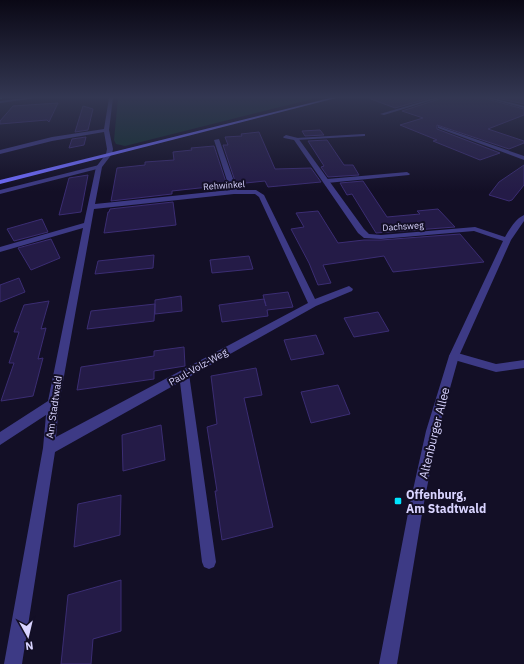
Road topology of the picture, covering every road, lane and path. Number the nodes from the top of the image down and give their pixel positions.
1 (209, 129) edge
2 (445, 129) edge
3 (106, 130) joint
4 (363, 135) dead end
5 (286, 137) dead end
6 (296, 139) junction
7 (217, 140) dead end
8 (0, 152) edge
9 (109, 154) junction
10 (524, 158) edge
11 (99, 166) junction
12 (408, 174) dead end
13 (327, 181) junction
14 (0, 182) edge
15 (0, 192) edge
16 (234, 192) junction
17 (91, 207) junction
18 (524, 217) edge
19 (87, 225) junction
20 (506, 240) junction
21 (0, 250) edge
22 (349, 289) dead end
23 (313, 304) junction
24 (454, 356) junction
25 (524, 364) edge
26 (184, 374) junction
27 (53, 404) junction
28 (0, 439) edge
29 (48, 448) junction
30 (209, 562) dead end
31 (13, 664) edge
32 (388, 664) edge

1 - 9 main road
2 - 10 street
3 - 8 street
3 - 9 street
4 - 6 lane
5 - 6 street
6 - 13 street, Dachsweg
7 - 16 street
9 - 11 street, Am Stadtwald
9 - 14 main road
11 - 15 lane
11 - 17 street, Am Stadtwald
12 - 13 lane
13 - 20 street, Dachsweg
16 - 17 street, Rehwinkel
16 - 23 street, Rehwinkel
17 - 19 street, Am Stadtwald
18 - 20 street, Altenburger Allee
19 - 21 street
19 - 27 street, Am Stadtwald
20 - 24 street, Altenburger Allee
22 - 23 street, Paul-Volz-Weg
23 - 26 street, Paul-Volz-Weg
24 - 25 lane
24 - 32 street, Altenburger Allee
26 - 29 street, Paul-Volz-Weg
26 - 30 lane
27 - 28 street
27 - 29 street, Am Stadtwald
29 - 31 street, Am Stadtwald

